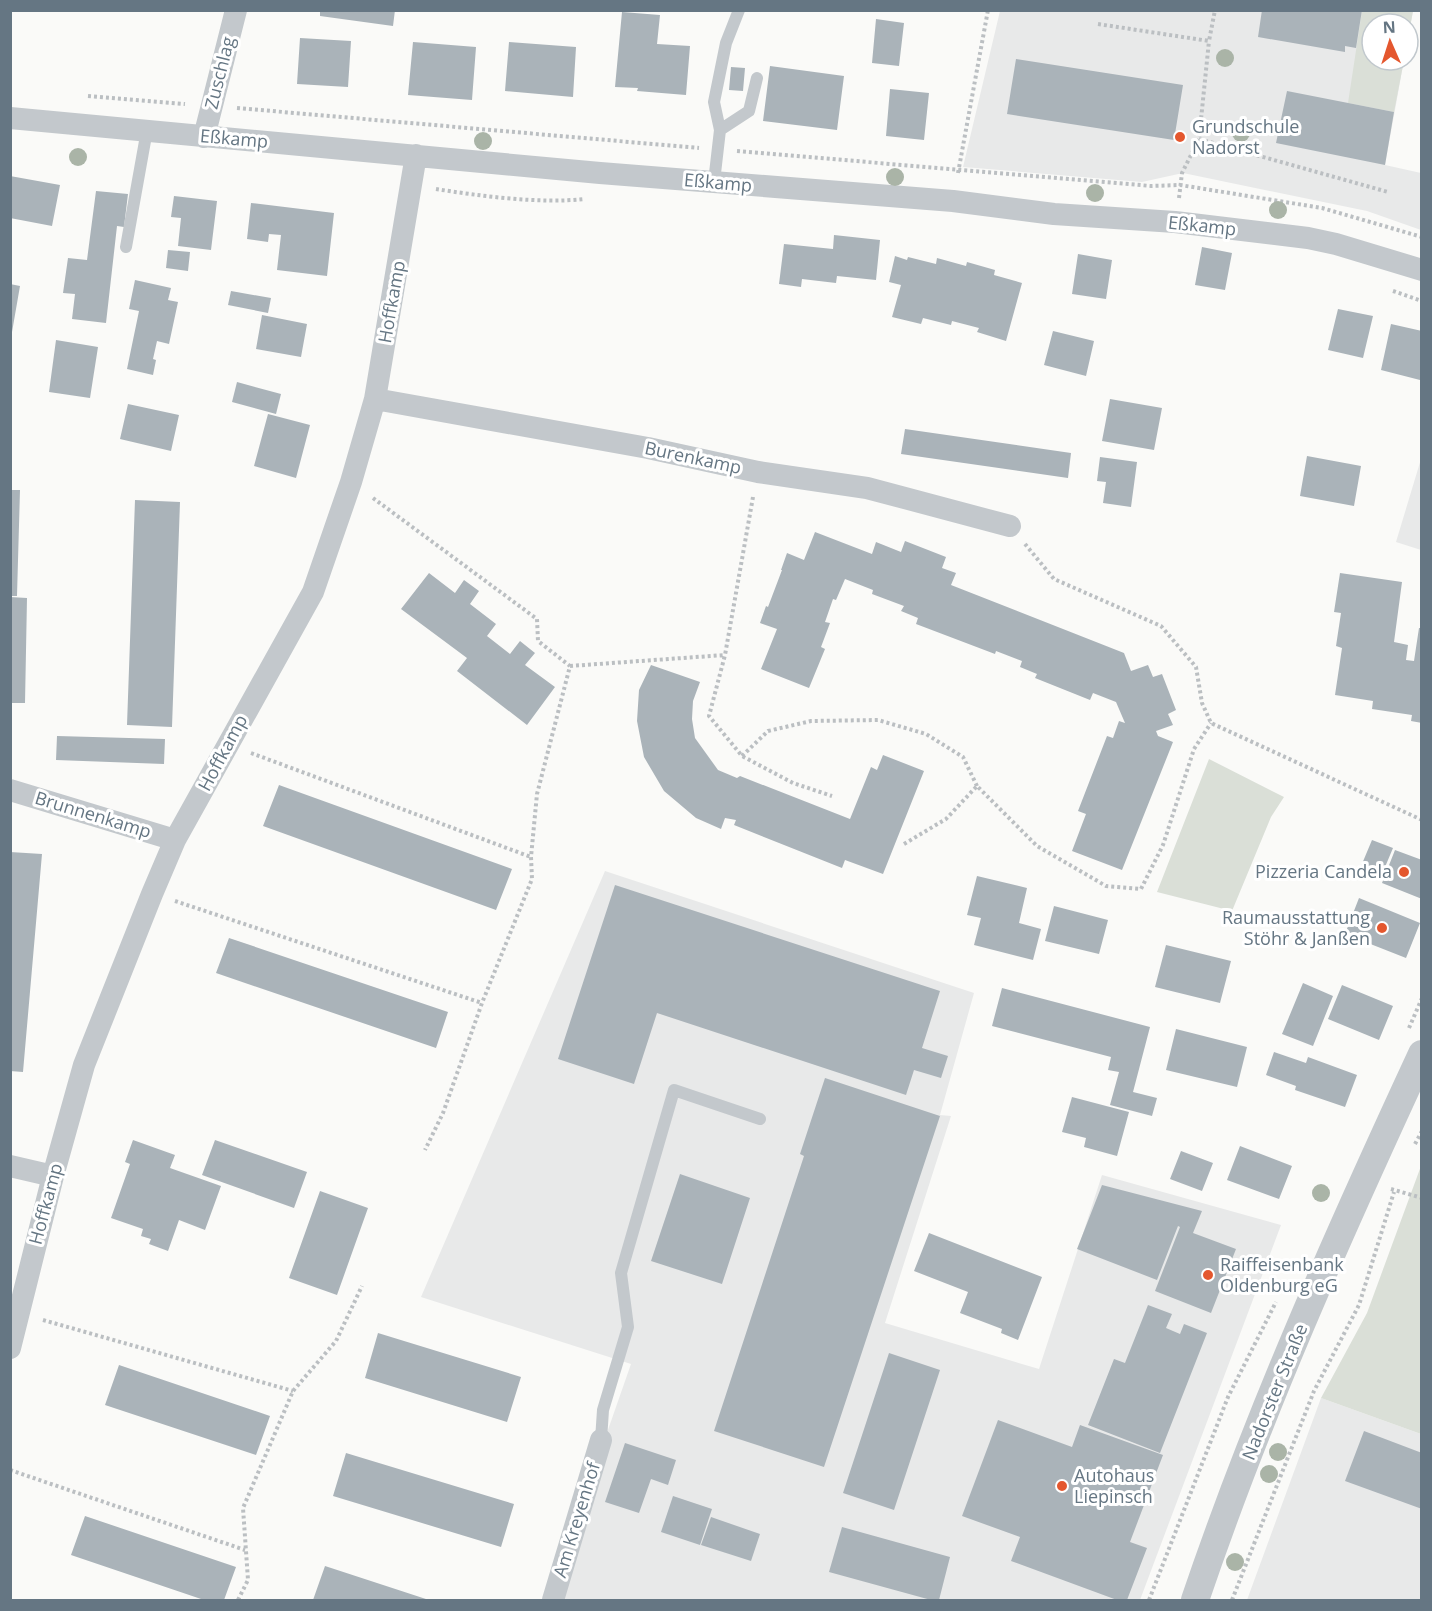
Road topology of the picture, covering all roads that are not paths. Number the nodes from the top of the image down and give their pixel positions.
1 (236, 10) edge
2 (739, 10) edge
3 (757, 78) dead end
4 (10, 118) edge
5 (147, 130) junction
6 (720, 130) junction
7 (204, 136) junction
8 (416, 155) junction
9 (714, 182) junction
10 (126, 248) dead end
11 (1422, 270) edge
12 (375, 399) junction
13 (1010, 526) road end
14 (10, 790) edge
15 (175, 840) junction
16 (1422, 1054) edge
17 (760, 1119) dead end
18 (10, 1166) edge
19 (53, 1176) junction
20 (10, 1348) edge
21 (601, 1440) joint
22 (553, 1600) edge
23 (1195, 1600) edge

1 - 7 street, Zuschlag
2 - 6 lane
3 - 6 lane
4 - 5 street, Eßkamp
5 - 7 street, Eßkamp
5 - 10 lane
6 - 9 lane
7 - 8 street, Eßkamp
8 - 9 street, Eßkamp
8 - 12 street, Hoffkamp
9 - 11 street, Eßkamp
12 - 13 street, Burenkamp
12 - 15 street, Hoffkamp
14 - 15 street, Brunnenkamp
15 - 19 street, Hoffkamp
16 - 23 street, Nadorster Straße
17 - 21 lane
18 - 19 street
19 - 20 street, Hoffkamp
21 - 22 street, Am Kreyenhof

